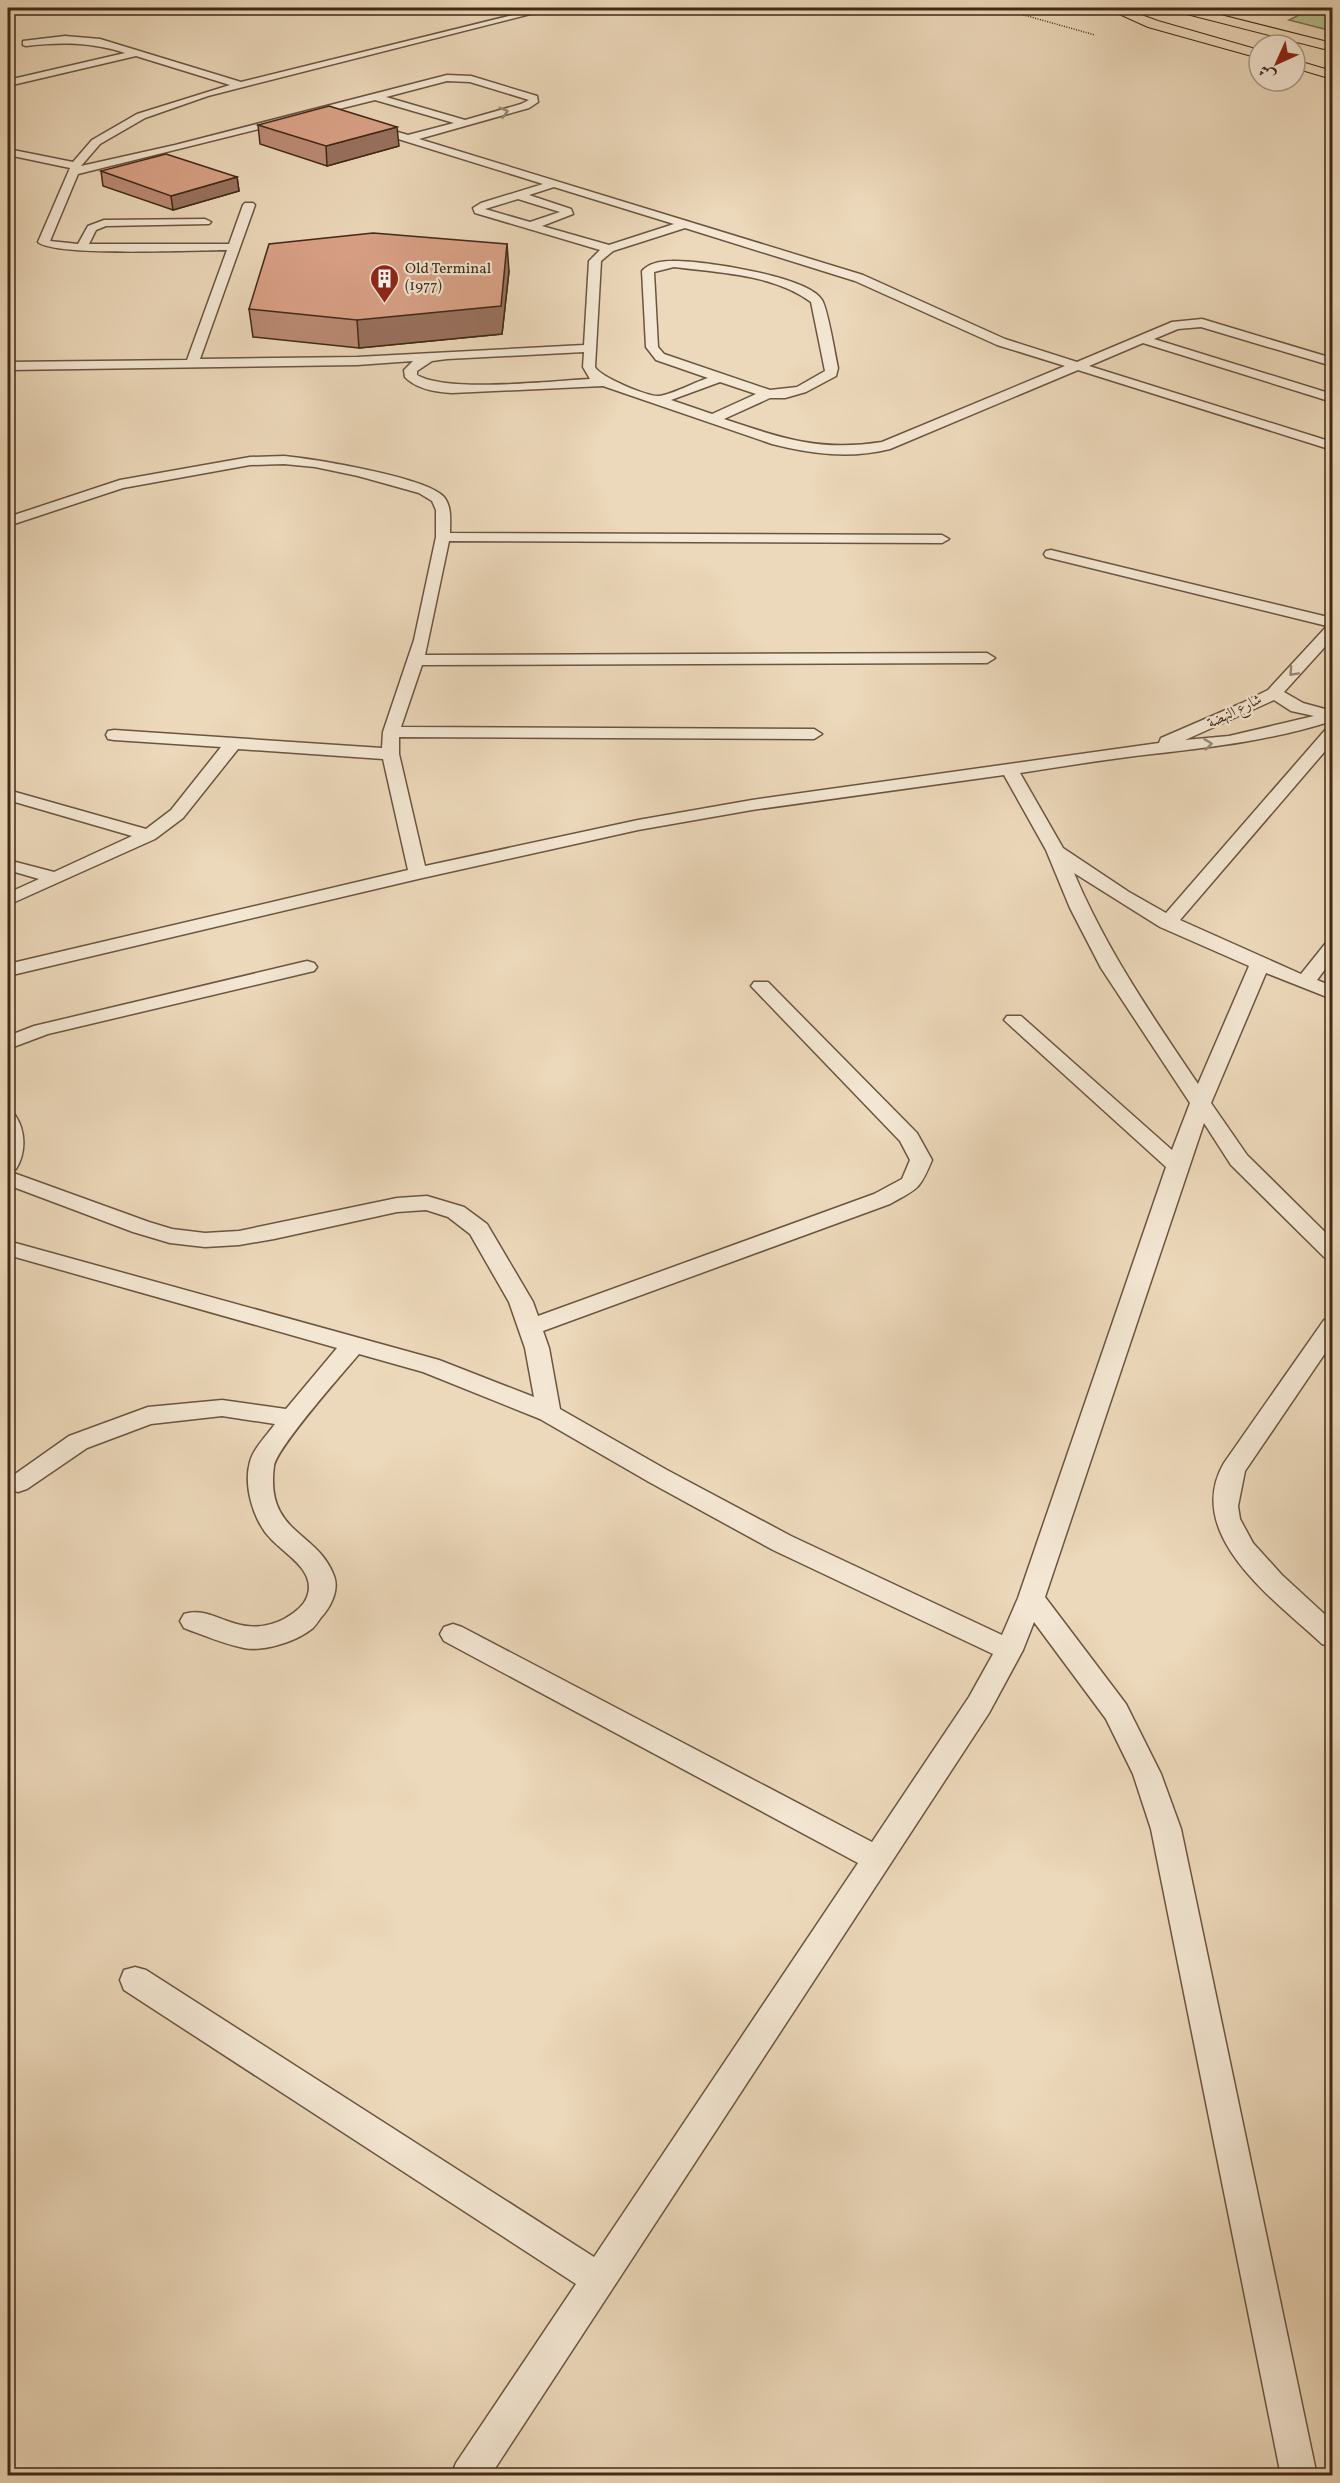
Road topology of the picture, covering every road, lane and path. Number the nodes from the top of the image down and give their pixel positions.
1 (550, 8) edge
2 (1112, 8) edge
3 (1119, 8) edge
4 (1180, 8) edge
5 (1247, 42) edge
6 (26, 43) dead end
7 (1331, 46) edge
8 (1247, 51) edge
9 (138, 53) junction
10 (1307, 58) edge
11 (1332, 65) edge
12 (1307, 68) edge
13 (1332, 75) edge
14 (8, 83) edge
15 (240, 85) junction
16 (375, 96) junction
17 (318, 111) junction
18 (340, 118) edge
19 (465, 123) junction
20 (363, 125) edge
21 (407, 139) junction
22 (8, 152) edge
23 (74, 169) junction
24 (554, 184) junction
25 (518, 195) junction
26 (249, 205) dead end
27 (205, 222) dead end
28 (686, 224) junction
29 (530, 226) junction
30 (234, 247) junction
31 (81, 248) junction
32 (609, 249) junction
33 (813, 263) junction
34 (769, 279) junction
35 (1142, 339) junction
36 (590, 348) junction
37 (495, 353) junction
38 (447, 355) junction
39 (1332, 362) edge
40 (192, 363) junction
41 (8, 366) edge
42 (1077, 367) junction
43 (718, 378) junction
44 (604, 382) junction
45 (519, 386) junction
46 (768, 394) junction
47 (1332, 398) edge
48 (657, 401) junction
49 (712, 419) junction
50 (1332, 446) edge
51 (8, 522) edge
52 (443, 537) junction
53 (942, 539) dead end
54 (1051, 554) dead end
55 (1332, 623) edge
56 (1332, 630) edge
57 (987, 658) dead end
58 (416, 660) junction
59 (1274, 693) junction
60 (1332, 722) edge
61 (391, 732) junction
62 (814, 734) dead end
63 (114, 735) dead end
64 (234, 743) junction
65 (1150, 749) junction
66 (390, 754) junction
67 (1009, 769) junction
68 (8, 795) edge
69 (150, 835) junction
70 (1055, 850) junction
71 (8, 865) edge
72 (418, 873) junction
73 (57, 878) junction
74 (8, 900) edge
75 (1167, 923) junction
76 (1332, 948) edge
77 (1260, 964) junction
78 (307, 968) dead end
79 (8, 970) edge
80 (1305, 982) junction
81 (761, 986) dead end
82 (1332, 993) edge
83 (1014, 1020) dead end
84 (8, 1043) edge
85 (1201, 1102) junction
86 (8, 1120) edge
87 (8, 1164) edge
88 (1177, 1166) junction
89 (8, 1178) edge
90 (8, 1248) edge
91 (1332, 1252) edge
92 (1332, 1326) edge
93 (531, 1327) junction
94 (353, 1345) junction
95 (549, 1413) junction
96 (292, 1418) junction
97 (18, 1483) dead end
98 (1031, 1598) junction
99 (193, 1621) dead end
100 (453, 1634) dead end
101 (1332, 1636) edge
102 (1009, 1650) junction
103 (875, 1858) junction
104 (135, 1980) dead end
105 (600, 2280) junction
106 (469, 2475) edge
107 (1299, 2475) edge

1 - 15 lane
2 - 8 highway
3 - 5 highway
4 - 7 highway
6 - 9 lane
9 - 14 lane
9 - 15 lane
10 - 11 highway
12 - 13 highway
15 - 23 lane
16 - 17 lane
16 - 19 lane
19 -> 16 lane
17 - 18 lane
17 - 23 lane
19 - 21 lane
20 - 21 lane
21 - 24 lane
22 - 23 lane
23 - 31 lane
24 - 25 lane
24 - 28 lane
25 - 29 lane
25 - 29 lane
26 - 30 lane
27 - 31 lane
28 - 32 lane
28 - 33 lane
29 - 32 lane
30 - 31 lane
30 - 40 lane
32 - 36 lane
33 - 34 lane
33 - 42 lane
34 - 43 lane
34 - 46 lane
35 - 39 lane
35 - 42 lane
35 - 47 lane
36 - 37 lane
36 - 44 lane
37 - 38 lane
37 - 45 lane
38 - 40 lane
38 - 45 lane
40 - 41 lane
42 - 49 lane
42 - 50 lane
43 - 46 lane
43 - 48 lane
44 - 45 lane
44 - 48 lane
46 - 49 lane
48 - 49 lane
51 - 52 lane
52 - 53 lane
52 - 58 lane
54 - 55 lane
56 -> 59 lane, شارع النهضة
57 - 58 lane
58 - 61 lane
59 - 60 lane
59 - 65 lane, شارع النهضة
65 -> 60 lane
60 - 75 lane
61 - 62 lane
61 - 66 lane
63 - 64 lane
64 - 66 lane
64 - 69 lane
65 - 67 lane
66 - 72 lane
67 - 70 lane
67 - 72 lane
68 - 69 lane
69 - 73 lane
70 - 75 lane
70 - 85 lane
71 - 73 lane
72 - 79 lane
73 - 74 lane
75 - 77 lane
76 - 80 lane
77 - 80 lane
77 - 85 lane
78 - 84 lane
80 - 82 lane
81 - 93 lane
83 - 88 lane
85 - 88 lane
85 - 91 lane
86 - 87 lane
88 - 98 lane
89 - 93 lane
90 - 94 lane
92 - 101 lane
93 - 95 lane
94 - 95 lane
94 - 96 lane
95 - 102 lane
96 - 97 lane
96 - 99 lane
98 - 102 lane
98 - 107 lane
100 - 103 lane
102 - 103 lane
103 - 105 lane
104 - 105 lane
105 - 106 lane

